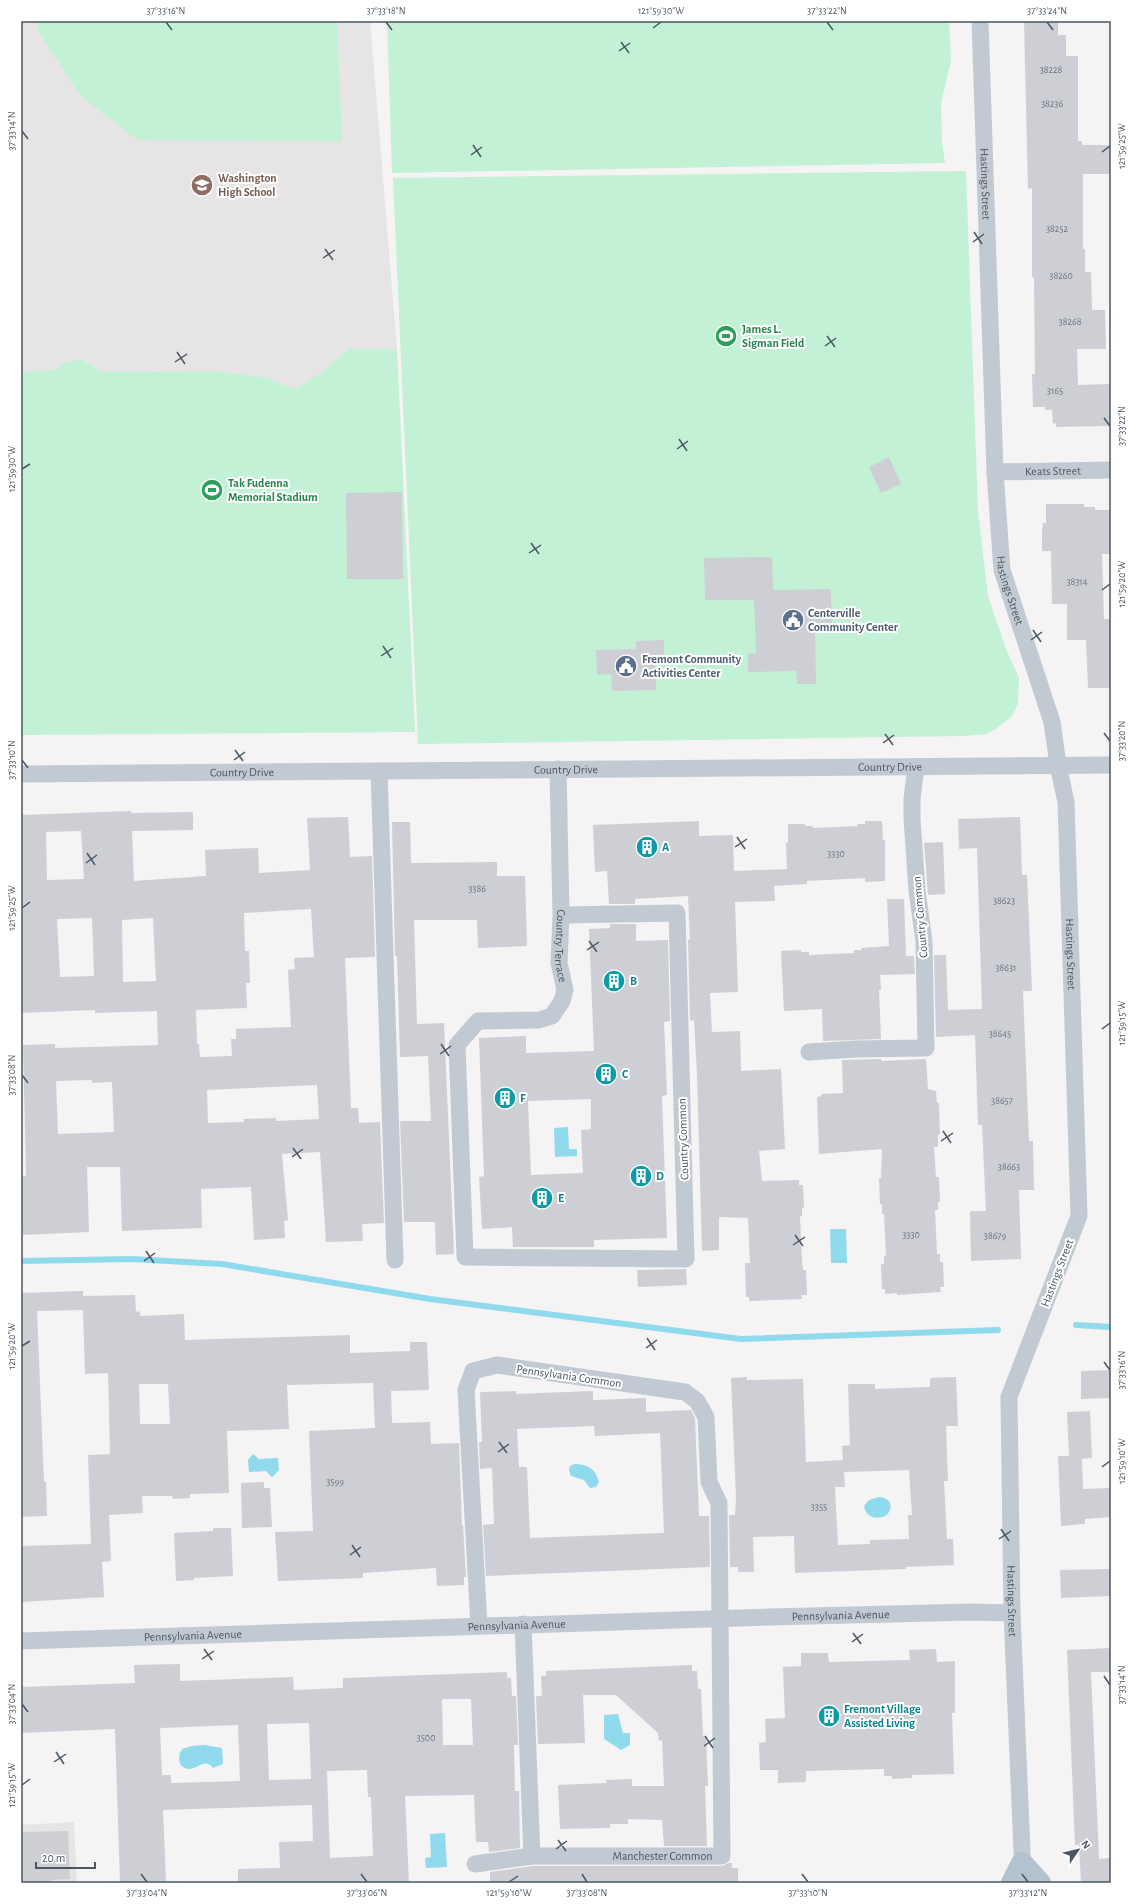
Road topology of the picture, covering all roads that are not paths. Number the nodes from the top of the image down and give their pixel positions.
1 (980, 21) edge
2 (1111, 470) edge
3 (995, 472) junction
4 (1058, 765) junction
5 (1111, 765) edge
6 (916, 767) junction
7 (558, 770) junction
8 (379, 771) junction
9 (21, 774) edge
10 (561, 915) junction
11 (809, 1052) dead end
12 (465, 1257) joint
13 (395, 1260) dead end
14 (1012, 1613) junction
15 (719, 1618) junction
16 (523, 1624) junction
17 (479, 1626) junction
18 (21, 1641) edge
19 (532, 1856) junction
20 (475, 1864) dead end
21 (1023, 1873) edge
22 (1012, 1883) edge
23 (1040, 1883) edge

1 - 3 street, Hastings Street
2 - 3 street, Keats Street
3 - 4 street, Hastings Street
4 - 5 street, Country Drive
4 - 6 street, Country Drive
4 - 14 street, Hastings Street
6 - 7 street, Country Drive
6 - 11 street, Country Common
7 - 8 street, Country Drive
7 - 10 street, Country Terrace
8 - 9 street, Country Drive
8 - 13 street
10 - 12 street, Country Terrace
10 - 12 street, Country Common
14 - 15 street, Pennsylvania Avenue
14 - 21 street, Hastings Street
15 - 16 street, Pennsylvania Avenue
15 - 17 street, Pennsylvania Common
15 - 19 street, Manchester Common
16 - 17 street, Pennsylvania Avenue
16 - 19 street
17 - 18 street, Pennsylvania Avenue
19 - 20 street, Manchester Common
21 - 22 main road
21 - 23 main road

